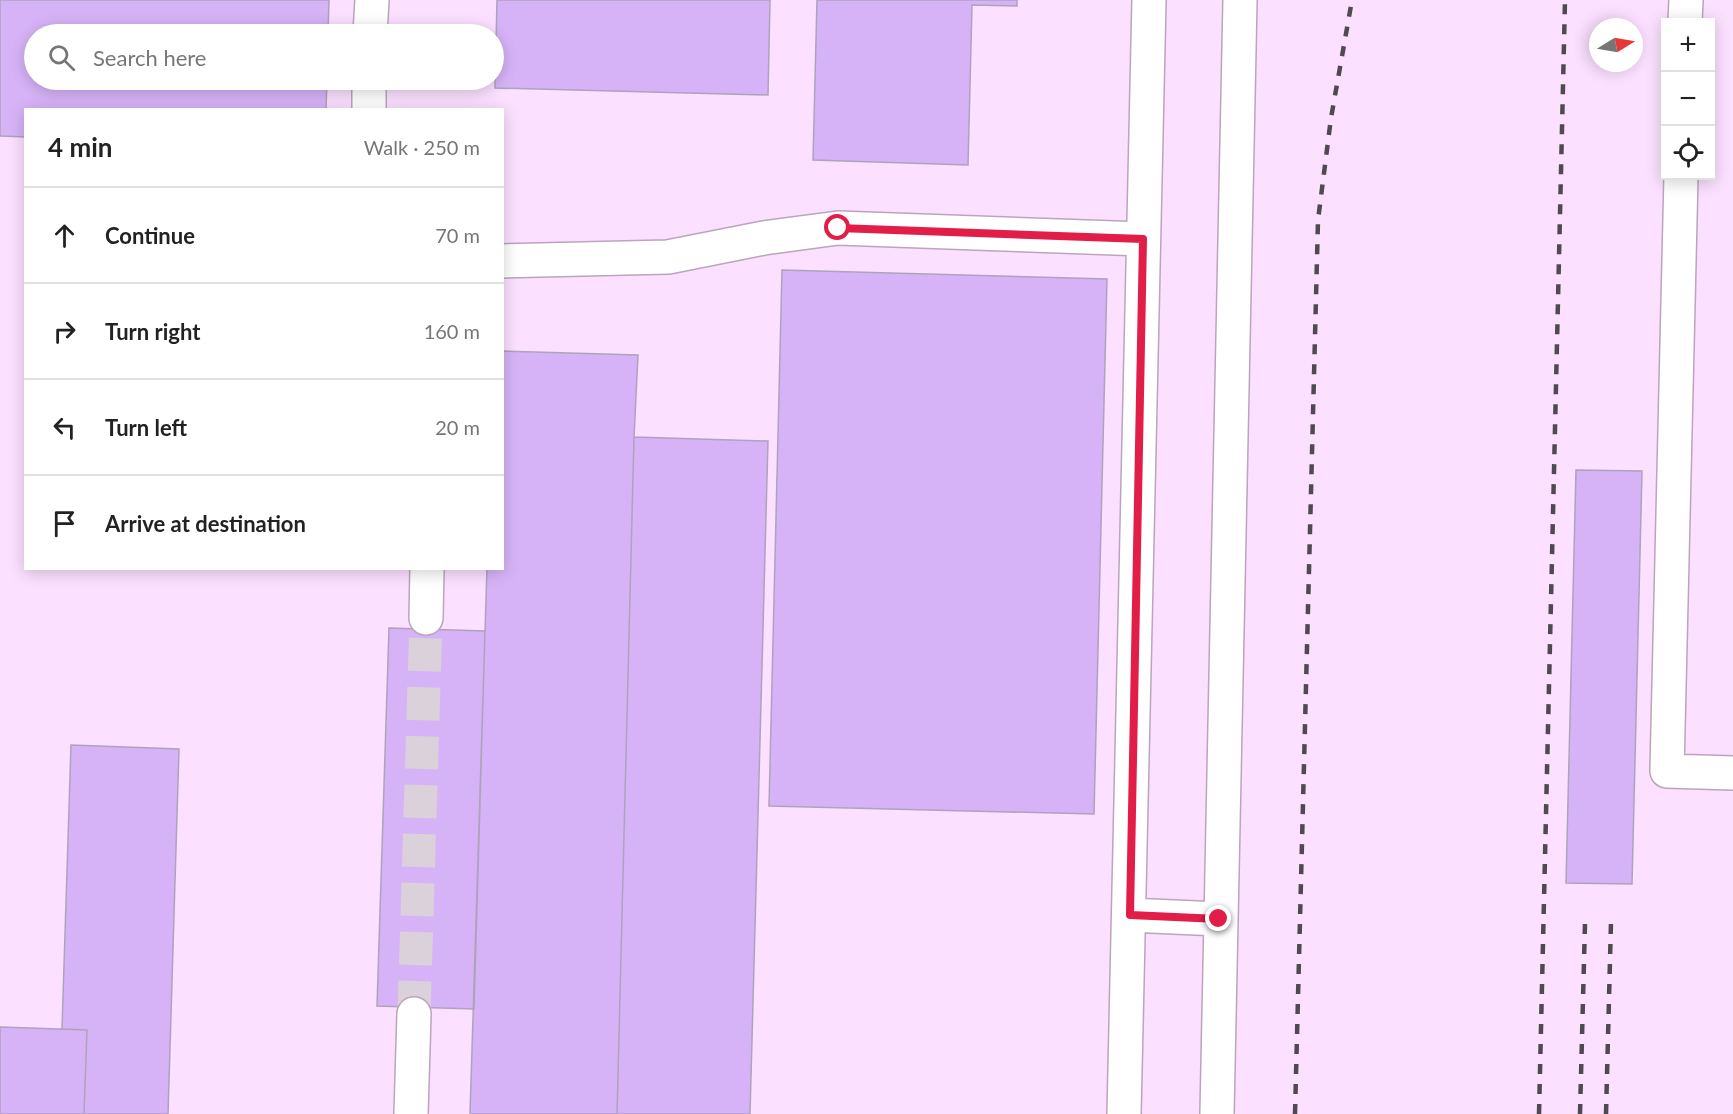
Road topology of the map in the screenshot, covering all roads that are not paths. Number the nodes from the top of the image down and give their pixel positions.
1 (372, 0) edge
2 (1149, 0) edge
3 (1239, 0) edge
4 (1686, 0) edge
5 (1685, 18) edge
6 (371, 24) edge
7 (369, 90) edge
8 (369, 108) edge
9 (1682, 180) edge
10 (1143, 239) junction
11 (504, 261) edge
12 (428, 570) edge
13 (426, 618) tunnel mouth
14 (1733, 773) edge
15 (1130, 915) junction
16 (1219, 919) junction
17 (414, 1014) tunnel mouth
18 (411, 1114) edge
19 (1124, 1114) edge
20 (1217, 1114) edge

1 - 6 lane
2 - 10 lane
3 - 16 lane
4 - 5 lane
7 - 8 lane
9 - 14 lane
10 - 11 lane
10 - 15 lane
12 - 13 lane
15 - 16 lane
15 - 19 lane
16 - 20 lane
17 - 18 lane

